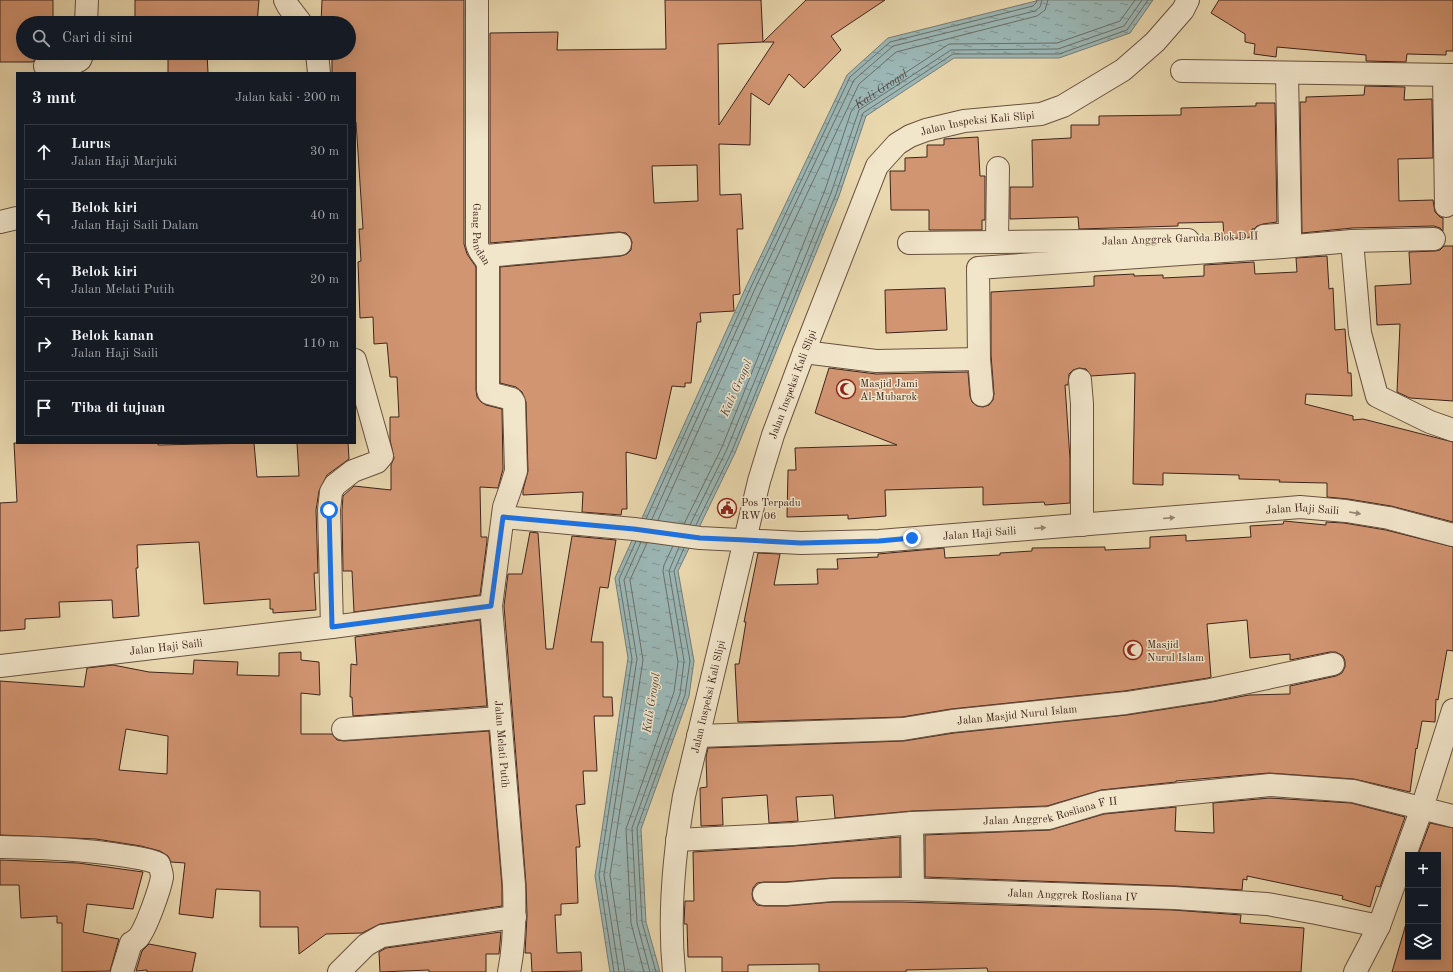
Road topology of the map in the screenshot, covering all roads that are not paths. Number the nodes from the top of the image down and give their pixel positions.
1 (87, 0) edge
2 (285, 0) edge
3 (477, 0) edge
4 (1188, 0) edge
5 (86, 16) edge
6 (296, 16) edge
7 (80, 60) edge
8 (318, 60) edge
9 (45, 66) dead end
10 (1182, 71) dead end
11 (319, 72) edge
12 (1287, 73) junction
13 (1449, 75) edge
14 (998, 168) dead end
15 (1446, 206) dead end
16 (16, 218) edge
17 (0, 222) edge
18 (1434, 239) dead end
19 (1352, 241) junction
20 (997, 242) junction
21 (909, 243) dead end
22 (620, 244) dead end
23 (486, 256) junction
24 (804, 352) junction
25 (979, 359) junction
26 (356, 367) edge
27 (1080, 380) dead end
28 (982, 395) dead end
29 (363, 416) edge
30 (1453, 430) edge
31 (503, 517) junction
32 (1082, 525) junction
33 (1453, 535) edge
34 (746, 540) junction
35 (491, 606) junction
36 (332, 627) junction
37 (1333, 664) dead end
38 (0, 666) edge
39 (1453, 710) edge
40 (500, 718) junction
41 (343, 728) dead end
42 (698, 736) junction
43 (1422, 808) junction
44 (1453, 816) edge
45 (912, 823) junction
46 (676, 840) junction
47 (0, 847) edge
48 (913, 890) junction
49 (764, 894) dead end
50 (515, 917) junction
51 (1379, 926) junction
52 (122, 972) edge
53 (339, 972) edge
54 (509, 972) edge
55 (674, 972) edge
56 (1355, 972) edge

1 - 5 street
2 - 6 street
3 - 23 street, Gang Pandan
4 - 24 street, Jalan Inspeksi Kali Slipi
7 - 9 street
8 - 11 street
10 - 12 street
12 - 13 street
12 - 20 street, Jalan Anggrek Garuda Blok D II
13 - 15 street
14 - 20 street
16 - 17 street
18 - 19 street
19 - 25 street
19 - 30 street
20 - 21 street, Jalan Anggrek Garuda Blok D II
22 - 23 street
23 - 31 street, Gang Pandan
24 - 25 street
24 - 34 street, Jalan Inspeksi Kali Slipi
25 - 28 street
26 - 29 street
27 - 32 street
29 - 36 street
31 - 34 street, Jalan Haji Saili
31 - 35 street, Jalan Melati Putih
32 -> 33 street, Jalan Haji Saili
34 -> 32 street, Jalan Haji Saili
34 - 42 street, Jalan Inspeksi Kali Slipi
35 - 36 street, Jalan Haji Saili
35 - 40 street, Jalan Melati Putih
36 - 38 street, Jalan Haji Saili
37 - 42 street, Jalan Masjid Nurul Islam
39 - 43 street
40 - 41 street
40 - 50 street, Jalan Melati Putih
42 - 46 street, Jalan Inspeksi Kali Slipi
43 - 44 street, Jalan Anggrek Rosliana F II
43 - 45 street, Jalan Anggrek Rosliana F II
43 - 51 street
45 - 46 street, Jalan Anggrek Rosliana F II
45 - 48 street
46 - 55 street, Jalan Inspeksi Kali Slipi
47 - 52 street
48 - 49 street, Jalan Anggrek Rosliana IV
48 - 51 street, Jalan Anggrek Rosliana IV
50 - 53 street
50 - 54 street, Jalan Melati Putih
51 - 56 street

